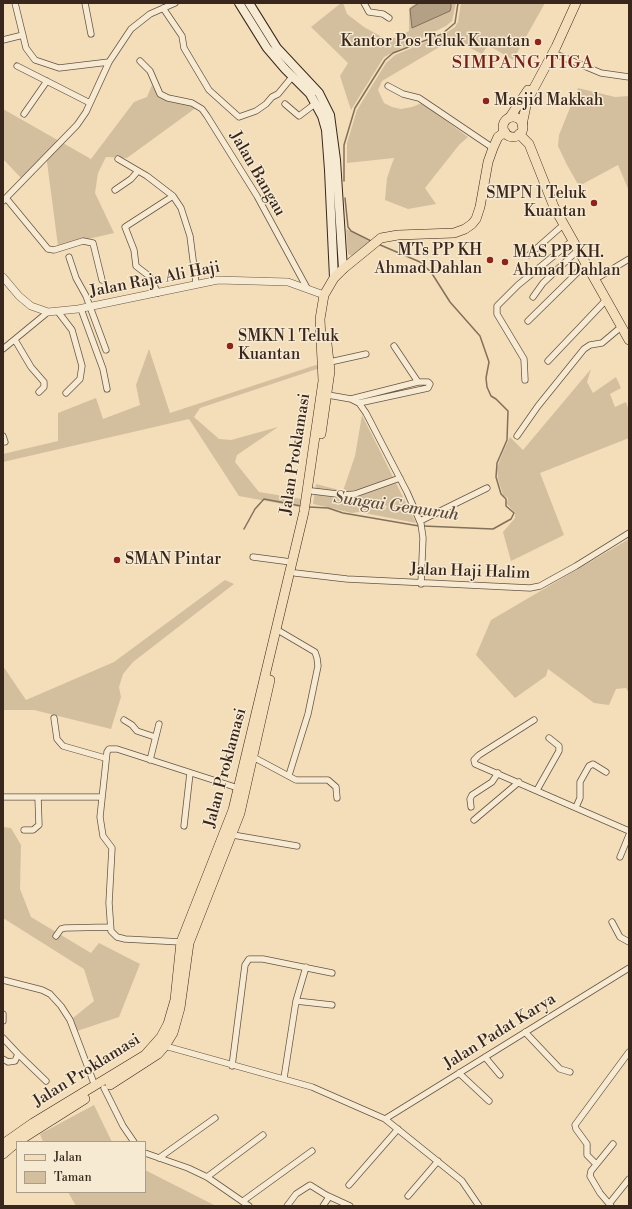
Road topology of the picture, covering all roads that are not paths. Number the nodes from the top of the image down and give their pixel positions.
1 (15, 3) edge
2 (85, 3) edge
3 (174, 3) edge
4 (239, 3) edge
5 (249, 3) edge
6 (364, 3) edge
7 (576, 3) edge
8 (163, 8) junction
9 (389, 18) dead end
10 (256, 21) junction
11 (91, 34) dead end
12 (23, 35) junction
13 (3, 40) edge
14 (553, 53) junction
15 (140, 61) dead end
16 (109, 62) junction
17 (17, 66) dead end
18 (292, 77) junction
19 (629, 77) edge
20 (47, 81) junction
21 (536, 82) junction
22 (388, 86) dead end
23 (90, 103) junction
24 (316, 103) junction
25 (285, 104) dead end
26 (24, 114) dead end
27 (510, 117) junction
28 (522, 125) junction
29 (505, 132) junction
30 (519, 134) junction
31 (493, 148) junction
32 (118, 159) dead end
33 (138, 171) junction
34 (115, 190) dead end
35 (173, 196) junction
36 (5, 199) edge
37 (563, 224) junction
38 (572, 241) junction
39 (578, 250) junction
40 (529, 255) dead end
41 (69, 257) dead end
42 (629, 259) edge
43 (586, 264) junction
44 (342, 269) junction
45 (3, 277) edge
46 (334, 278) junction
47 (102, 280) dead end
48 (594, 280) junction
49 (196, 283) junction
50 (307, 288) junction
51 (158, 293) junction
52 (324, 295) junction
53 (533, 298) dead end
54 (606, 300) junction
55 (89, 307) junction
56 (81, 309) junction
57 (48, 312) junction
58 (59, 312) junction
59 (528, 321) dead end
60 (621, 326) junction
61 (321, 335) junction
62 (15, 340) junction
63 (629, 340) edge
64 (394, 346) dead end
65 (3, 350) edge
66 (106, 350) dead end
67 (366, 354) dead end
68 (548, 361) dead end
69 (330, 362) junction
70 (525, 380) dead end
71 (326, 381) junction
72 (418, 382) junction
73 (106, 389) dead end
74 (39, 392) dead end
75 (66, 393) dead end
76 (328, 395) junction
77 (351, 399) junction
78 (359, 403) junction
79 (517, 436) dead end
80 (400, 478) junction
81 (487, 488) dead end
82 (310, 490) junction
83 (421, 525) junction
84 (629, 533) edge
85 (301, 536) junction
86 (252, 557) dead end
87 (291, 562) junction
88 (295, 573) junction
89 (421, 584) junction
90 (281, 632) junction
91 (54, 718) dead end
92 (124, 720) dead end
93 (534, 720) dead end
94 (159, 724) dead end
95 (255, 735) junction
96 (155, 737) junction
97 (549, 738) dead end
98 (253, 757) junction
99 (105, 758) junction
100 (150, 760) junction
101 (190, 772) junction
102 (606, 772) dead end
103 (498, 773) junction
104 (289, 775) junction
105 (519, 782) junction
106 (238, 788) junction
107 (536, 790) junction
108 (3, 797) edge
109 (101, 797) junction
110 (38, 798) junction
111 (337, 798) dead end
112 (470, 807) dead end
113 (576, 807) junction
114 (474, 820) dead end
115 (184, 826) dead end
116 (24, 830) dead end
117 (629, 830) edge
118 (233, 835) junction
119 (629, 835) edge
120 (297, 846) dead end
121 (620, 857) dead end
122 (198, 906) junction
123 (612, 922) dead end
124 (110, 927) junction
125 (56, 936) dead end
126 (181, 942) junction
127 (629, 942) edge
128 (306, 966) junction
129 (629, 969) edge
130 (332, 973) dead end
131 (3, 980) edge
132 (296, 1001) junction
133 (332, 1005) dead end
134 (3, 1014) edge
135 (3, 1021) edge
136 (525, 1032) junction
137 (3, 1038) edge
138 (165, 1046) junction
139 (629, 1052) edge
140 (18, 1054) junction
141 (485, 1057) junction
142 (3, 1059) edge
143 (232, 1066) junction
144 (570, 1072) dead end
145 (459, 1073) junction
146 (500, 1075) dead end
147 (284, 1078) junction
148 (46, 1081) dead end
149 (99, 1087) junction
150 (489, 1101) dead end
151 (63, 1109) junction
152 (215, 1118) dead end
153 (385, 1119) junction
154 (398, 1129) junction
155 (263, 1135) dead end
156 (18, 1141) edge
157 (133, 1141) edge
158 (16, 1143) edge
159 (3, 1144) edge
160 (613, 1144) dead end
161 (312, 1151) dead end
162 (146, 1153) edge
163 (3, 1154) edge
164 (159, 1158) junction
165 (438, 1161) junction
166 (596, 1164) junction
167 (207, 1177) junction
168 (629, 1179) edge
169 (349, 1185) dead end
170 (329, 1196) junction
171 (408, 1196) dead end
172 (243, 1201) junction
173 (610, 1205) edge
174 (249, 1206) edge
175 (287, 1206) edge
176 (323, 1206) edge
177 (350, 1206) edge
178 (479, 1206) edge

1 - 12 street
2 - 11 street
3 - 8 street
4 - 10 main road
5 - 10 main road
6 - 9 street
7 - 14 main road
8 - 16 street
8 - 18 street
10 - 18 main road
10 - 44 main road
12 - 13 street
12 - 16 street
14 - 19 street
14 - 21 main road
15 - 50 street, Jalan Bangau
16 - 23 street
17 - 20 street
18 - 24 main road
20 - 23 street
20 - 26 street
21 - 27 main road
21 - 28 main road
22 - 31 street
23 - 36 street
24 - 25 street
24 - 46 main road
27 - 28 main road
27 - 29 main road
28 - 30 main road
29 - 30 main road
29 - 31 main road
30 - 37 main road
31 - 44 main road, Jalan Proklamasi
32 - 33 street
33 - 34 street
33 - 35 street
35 - 49 street
35 - 51 street
36 - 47 street
37 - 38 main road
37 - 40 street
38 - 39 main road
38 - 70 street
39 - 43 main road
39 - 53 street
41 - 55 street
42 - 48 street
43 - 48 main road
43 - 59 street
44 - 46 main road, Jalan Proklamasi
45 - 57 street, Jalan Raja Ali Haji
46 - 52 main road, Jalan Proklamasi
48 - 54 main road
49 - 50 street, Jalan Raja Ali Haji
49 - 51 street, Jalan Raja Ali Haji
50 - 52 street, Jalan Raja Ali Haji
51 - 55 street, Jalan Raja Ali Haji
52 - 61 main road, Jalan Proklamasi
54 - 60 main road
54 - 68 street
55 - 56 street, Jalan Raja Ali Haji
55 - 66 street
56 - 58 street, Jalan Raja Ali Haji
56 - 73 street
57 - 58 street, Jalan Raja Ali Haji
57 - 62 street
58 - 75 street
60 - 63 main road
60 - 79 street
61 - 69 main road, Jalan Proklamasi
61 - 71 main road, Jalan Proklamasi
62 - 65 street
62 - 74 street
64 - 72 street
67 - 69 street
69 - 71 main road, Jalan Proklamasi
71 - 76 main road, Jalan Proklamasi
71 - 82 main road, Jalan Proklamasi
72 - 77 street
72 - 78 street
76 - 77 street
76 - 82 main road, Jalan Proklamasi
77 - 78 street
78 - 80 street
80 - 82 street
80 - 83 street
81 - 83 street
82 - 85 main road, Jalan Proklamasi
83 - 89 street
84 - 89 street, Jalan Haji Halim
85 - 87 main road, Jalan Proklamasi
85 - 88 main road, Jalan Proklamasi
86 - 87 street
87 - 95 main road, Jalan Proklamasi
88 - 89 street, Jalan Haji Halim
88 - 90 main road, Jalan Proklamasi
90 - 95 main road, Jalan Proklamasi
90 - 104 street
91 - 99 street
92 - 96 street
93 - 103 street
94 - 96 street
95 - 98 main road, Jalan Proklamasi
95 - 106 main road, Jalan Proklamasi
96 - 100 street
97 - 107 street
98 - 104 street
98 - 118 main road, Jalan Proklamasi
99 - 100 street
99 - 109 street
100 - 101 street
101 - 106 street
101 - 115 street
102 - 113 street
103 - 105 street
103 - 112 street
104 - 111 street
105 - 107 street
105 - 114 street
106 - 122 main road, Jalan Proklamasi
107 - 113 street
108 - 110 street
109 - 110 street
109 - 124 street
110 - 116 street
113 - 117 street
118 - 120 street
118 - 122 main road, Jalan Proklamasi
119 - 121 street
122 - 126 main road, Jalan Proklamasi
122 - 138 main road, Jalan Proklamasi
123 - 127 street
124 - 125 street
124 - 126 street
126 - 149 main road, Jalan Proklamasi
128 - 130 street
128 - 132 street
128 - 143 street
129 - 136 street, Jalan Padat Karya
131 - 149 street
132 - 133 street
132 - 147 street
134 - 135 street
136 - 141 street, Jalan Padat Karya
136 - 144 street
137 - 140 street
138 - 143 street
138 - 149 main road, Jalan Proklamasi
139 - 166 street
140 - 142 street
140 - 148 street
141 - 145 street, Jalan Padat Karya
141 - 146 street
143 - 147 street
145 - 150 street
145 - 153 street, Jalan Padat Karya
147 - 153 street
149 - 151 main road, Jalan Proklamasi
149 - 157 street
151 - 156 main road, Jalan Proklamasi
151 - 159 main road, Jalan Proklamasi
152 - 164 street
153 - 154 street
154 - 165 street
154 - 169 street
155 - 167 street
158 - 163 main road, Jalan Proklamasi
160 - 166 street
161 - 172 street
162 - 164 street
164 - 167 street
165 - 171 street
165 - 178 street
166 - 173 street
167 - 172 street
168 - 173 street
170 - 175 street
170 - 176 street
170 - 177 street
172 - 174 street

